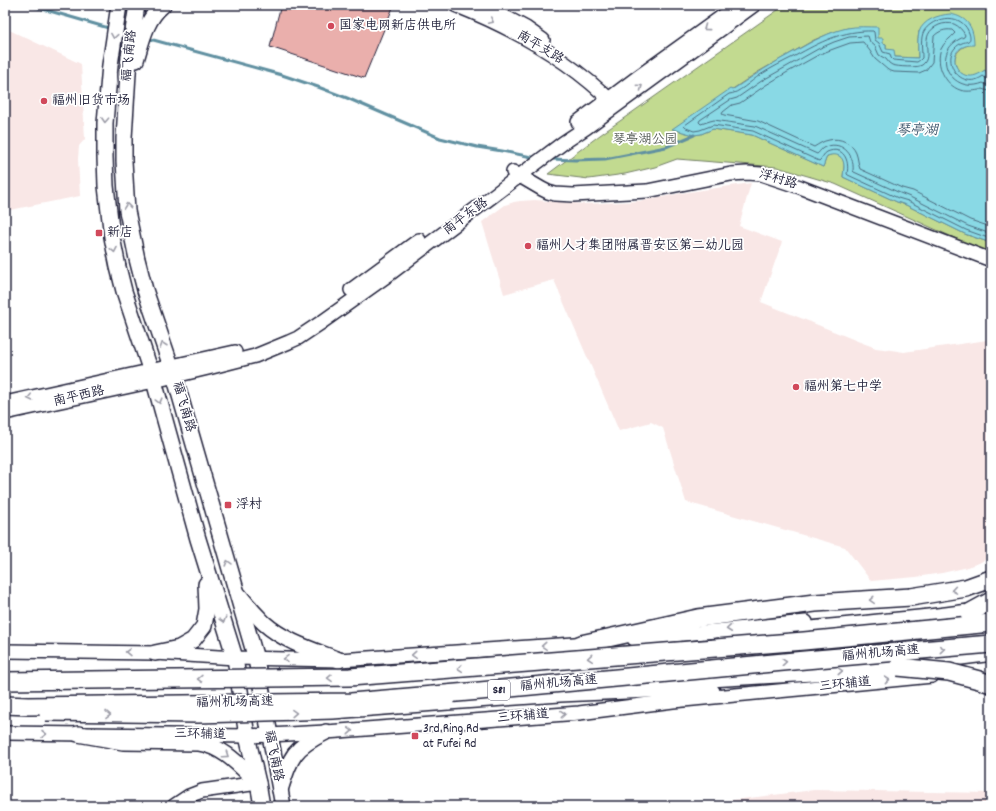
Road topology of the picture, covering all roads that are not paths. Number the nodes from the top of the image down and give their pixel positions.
1 (163, 5) edge
2 (455, 5) edge
3 (483, 5) edge
4 (738, 5) edge
5 (754, 5) edge
6 (136, 11) edge
7 (118, 12) edge
8 (132, 59) junction
9 (615, 100) junction
10 (520, 170) junction
11 (991, 260) edge
12 (172, 371) junction
13 (152, 376) junction
14 (5, 403) edge
15 (5, 413) edge
16 (198, 539) junction
17 (991, 579) edge
18 (236, 592) junction
19 (991, 603) edge
20 (991, 623) edge
21 (582, 644) junction
22 (991, 644) edge
23 (5, 651) edge
24 (155, 653) junction
25 (621, 656) junction
26 (235, 658) junction
27 (256, 658) junction
28 (339, 660) junction
29 (991, 669) edge
30 (5, 681) edge
31 (991, 684) edge
32 (480, 692) junction
33 (741, 694) junction
34 (8, 711) edge
35 (326, 732) junction
36 (5, 734) edge
37 (78, 734) junction
38 (269, 735) junction
39 (247, 736) junction
40 (258, 783) junction
41 (280, 791) junction
42 (174, 806) edge
43 (262, 806) edge
44 (282, 806) edge

1 - 8 main road
2 -> 9 main road, 南平支路
3 - 9 main road, 南平支路
4 -> 9 main road, 南平东路
9 -> 5 main road, 南平东路
6 - 8 main road, 福飞南路
7 -> 13 main road, 福飞南路
12 -> 8 main road, 福飞南路
9 - 10 main road, 南平东路
10 - 11 main road, 浮村路
10 - 12 main road, 南平东路
12 - 13 main road, 南平东路
18 -> 12 main road, 福飞南路
13 -> 14 main road, 南平西路
13 - 15 main road, 南平西路
13 -> 16 main road, 福飞南路
16 - 24 main road
16 -> 26 main road, 福飞南路
17 -> 21 highway
18 - 27 main road, 福飞南路
18 - 28 main road
19 -> 21 main road
19 - 25 highway, bridge
20 - 25 highway, 福州机场高速 / S81, bridge
21 -> 28 main road
32 -> 22 highway, 福州机场高速 / S81, bridge
24 -> 23 main road
24 - 26 main road
25 -> 30 highway, 福州机场高速 / S81, bridge
26 - 27 main road
26 - 39 main road, 福飞南路
28 -> 27 main road
27 - 38 main road, 福飞南路
33 -> 29 main road, 三环辅道
32 -> 31 highway, bridge
32 - 34 highway, 福州机场高速 / S81, bridge
34 -> 33 main road, bridge
35 -> 33 main road, 三环辅道
35 - 38 main road, 三环辅道
35 - 41 main road
36 -> 37 main road, 三环辅道
37 - 39 main road, 三环辅道
37 -> 40 main road
38 - 39 main road, 三环辅道
38 - 41 main road, 福飞南路
39 - 40 main road, 福飞南路
40 - 42 main road
40 - 43 main road, 福飞南路
41 - 44 main road, 福飞南路

